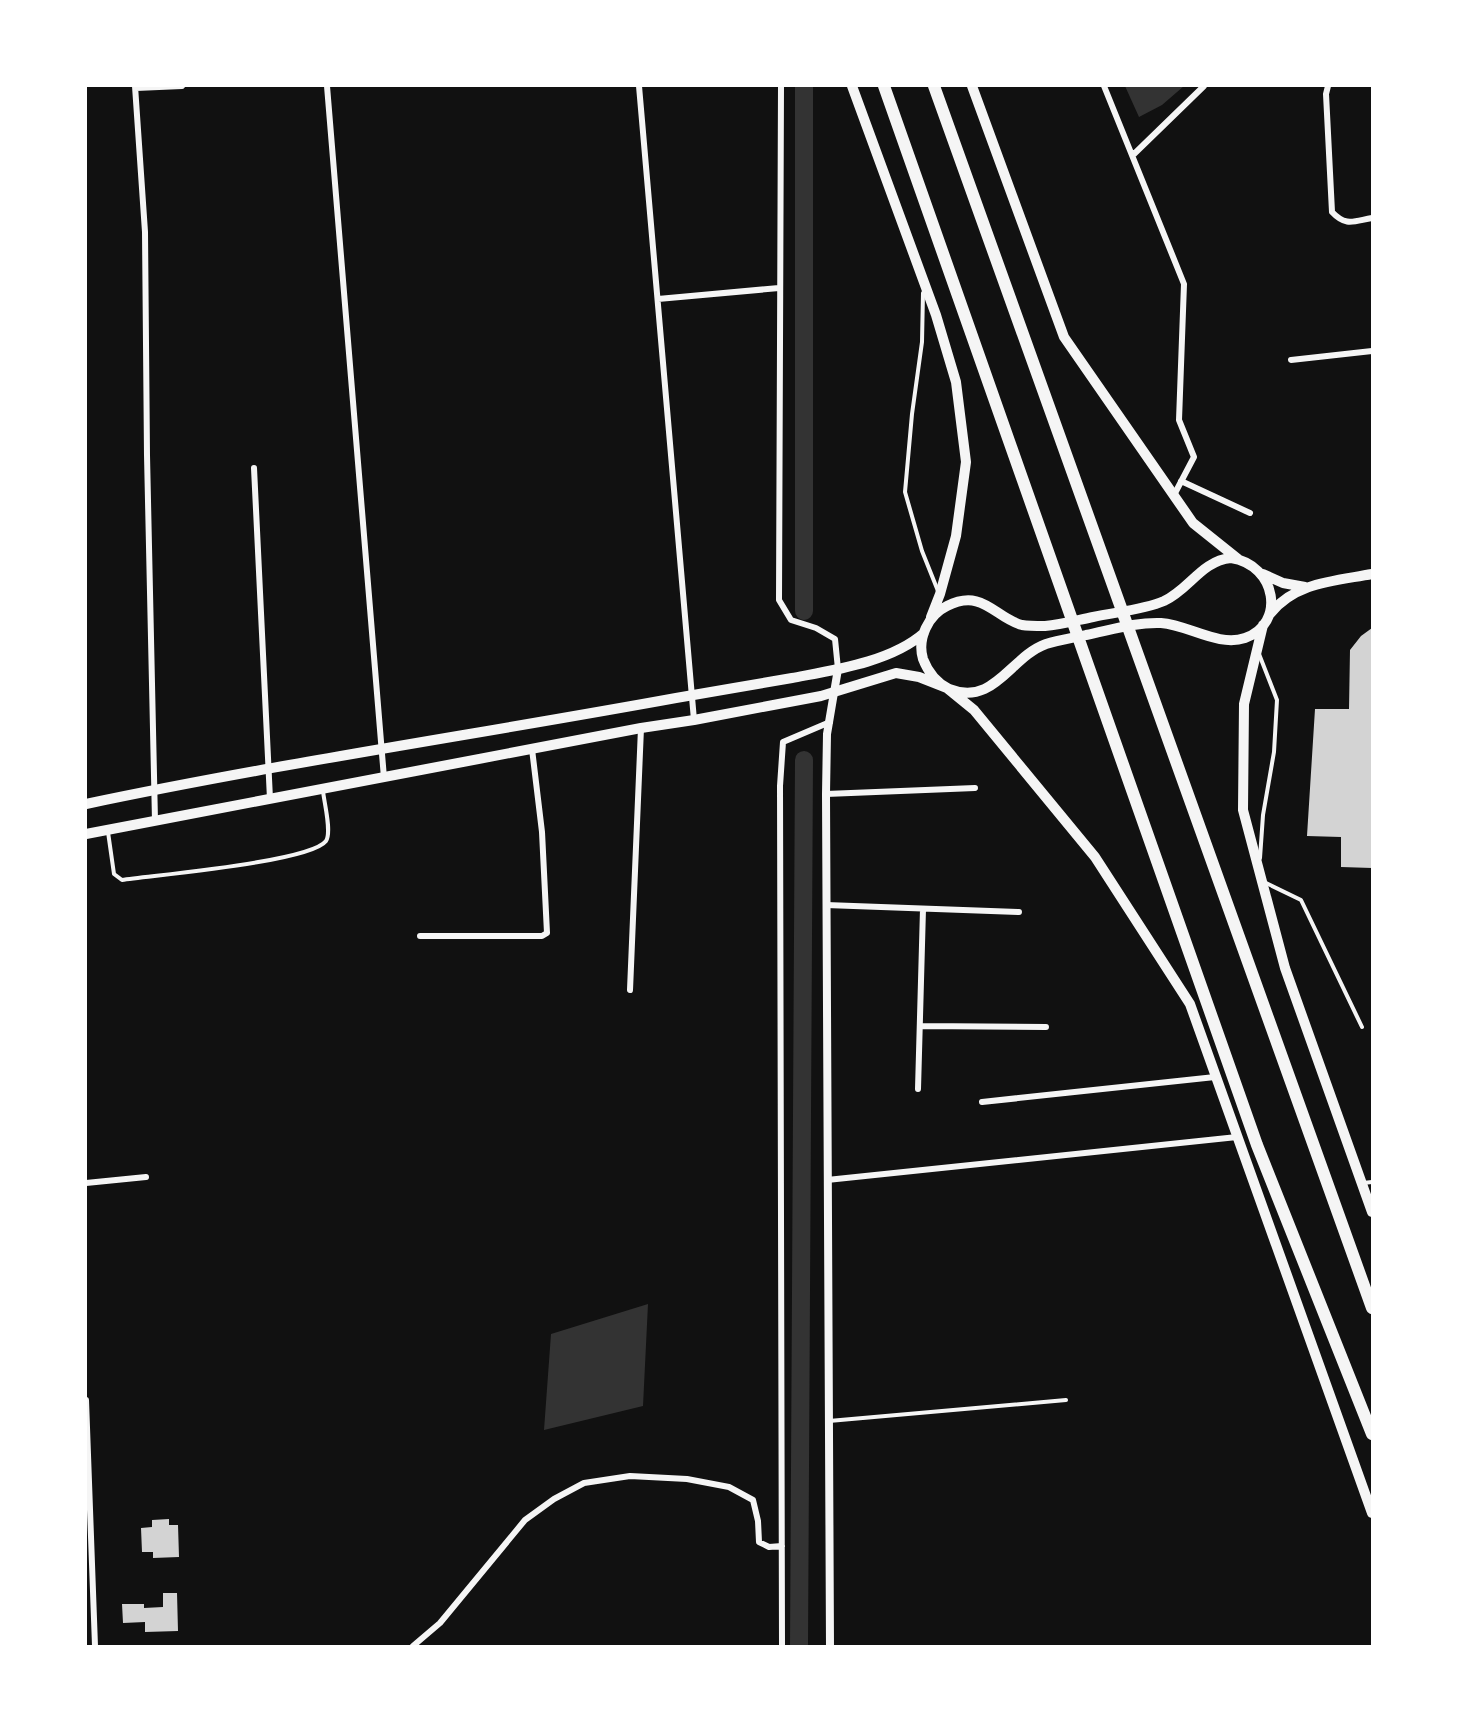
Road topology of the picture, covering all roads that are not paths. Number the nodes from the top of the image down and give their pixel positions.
1 (182, 86) edge
2 (327, 86) edge
3 (639, 86) edge
4 (781, 86) edge
5 (852, 86) edge
6 (884, 86) edge
7 (934, 86) edge
8 (972, 86) edge
9 (1104, 86) edge
10 (1204, 86) edge
11 (1328, 86) edge
12 (136, 87) edge
13 (1133, 155) junction
14 (1372, 218) edge
15 (924, 281) junction
16 (779, 288) junction
17 (658, 299) junction
18 (1372, 351) edge
19 (1291, 360) dead end
20 (254, 468) dead end
21 (1181, 482) junction
22 (1174, 495) junction
23 (1250, 513) dead end
24 (1239, 560) junction
25 (1260, 571) junction
26 (1372, 574) edge
27 (1305, 587) junction
28 (940, 594) junction
29 (1265, 621) junction
30 (926, 628) junction
31 (1257, 648) junction
32 (838, 669) junction
33 (947, 688) junction
34 (835, 692) junction
35 (692, 695) junction
36 (694, 720) junction
37 (830, 722) junction
38 (641, 728) junction
39 (532, 749) junction
40 (382, 750) junction
41 (268, 768) junction
42 (384, 778) junction
43 (975, 788) dead end
44 (155, 789) junction
45 (322, 790) junction
46 (826, 794) junction
47 (270, 800) junction
48 (86, 804) edge
49 (155, 821) junction
50 (108, 830) junction
51 (86, 834) edge
52 (1261, 876) junction
53 (826, 905) junction
54 (922, 909) junction
55 (1019, 912) dead end
56 (420, 936) dead end
57 (630, 990) dead end
58 (920, 1026) junction
59 (1046, 1027) dead end
60 (1362, 1027) dead end
61 (1215, 1077) junction
62 (918, 1089) dead end
63 (982, 1102) dead end
64 (1237, 1137) junction
65 (146, 1177) dead end
66 (827, 1180) junction
67 (86, 1183) edge
68 (1367, 1183) edge
69 (1372, 1212) edge
70 (1372, 1308) edge
71 (86, 1400) edge
72 (1066, 1400) dead end
73 (829, 1421) junction
74 (1372, 1434) edge
75 (1372, 1513) edge
76 (782, 1546) junction
77 (95, 1647) edge
78 (413, 1647) edge
79 (782, 1647) edge
80 (830, 1647) edge

1 - 12 street
2 - 40 street
3 - 17 street
4 - 16 street
5 - 15 main road
6 - 74 highway
7 - 70 highway
8 - 22 main road
9 - 13 street
10 - 13 street
11 - 14 street
12 - 44 street
13 - 21 street
15 - 28 lane
15 - 28 main road
16 - 17 street
16 - 32 street
17 - 35 street
18 - 19 street
20 - 41 street
21 - 22 street
21 - 23 street
22 - 24 main road
24 - 25 main road
24 - 30 main road
25 - 27 main road
25 - 29 main road
26 - 27 main road
27 - 29 main road
28 - 30 main road
29 - 31 main road
29 - 33 main road
30 - 32 main road
30 - 33 main road
31 - 52 main road
31 - 52 lane
32 - 34 street
32 - 35 main road
33 - 34 main road
33 - 61 main road
34 - 36 main road
34 - 37 street
35 - 36 street
35 - 40 main road
36 - 38 main road
37 - 46 street
37 - 76 street
38 - 39 main road
38 - 57 street
39 - 42 main road
39 - 56 street
40 - 41 main road
40 - 42 street
41 - 44 main road
41 - 47 street
42 - 45 main road
43 - 46 street
44 - 48 main road
44 - 49 street
45 - 47 main road
45 - 50 lane
46 - 53 street
47 - 49 main road
49 - 50 main road
50 - 51 main road
52 - 60 lane
52 - 68 main road
53 - 54 street
53 - 66 street
54 - 55 street
54 - 58 street
58 - 59 street
58 - 62 street
61 - 63 street
61 - 64 main road
64 - 66 street
64 - 75 main road
65 - 67 street
66 - 73 street
68 - 69 main road
71 - 77 street
72 - 73 lane
73 - 80 street
76 - 78 street
76 - 79 street

